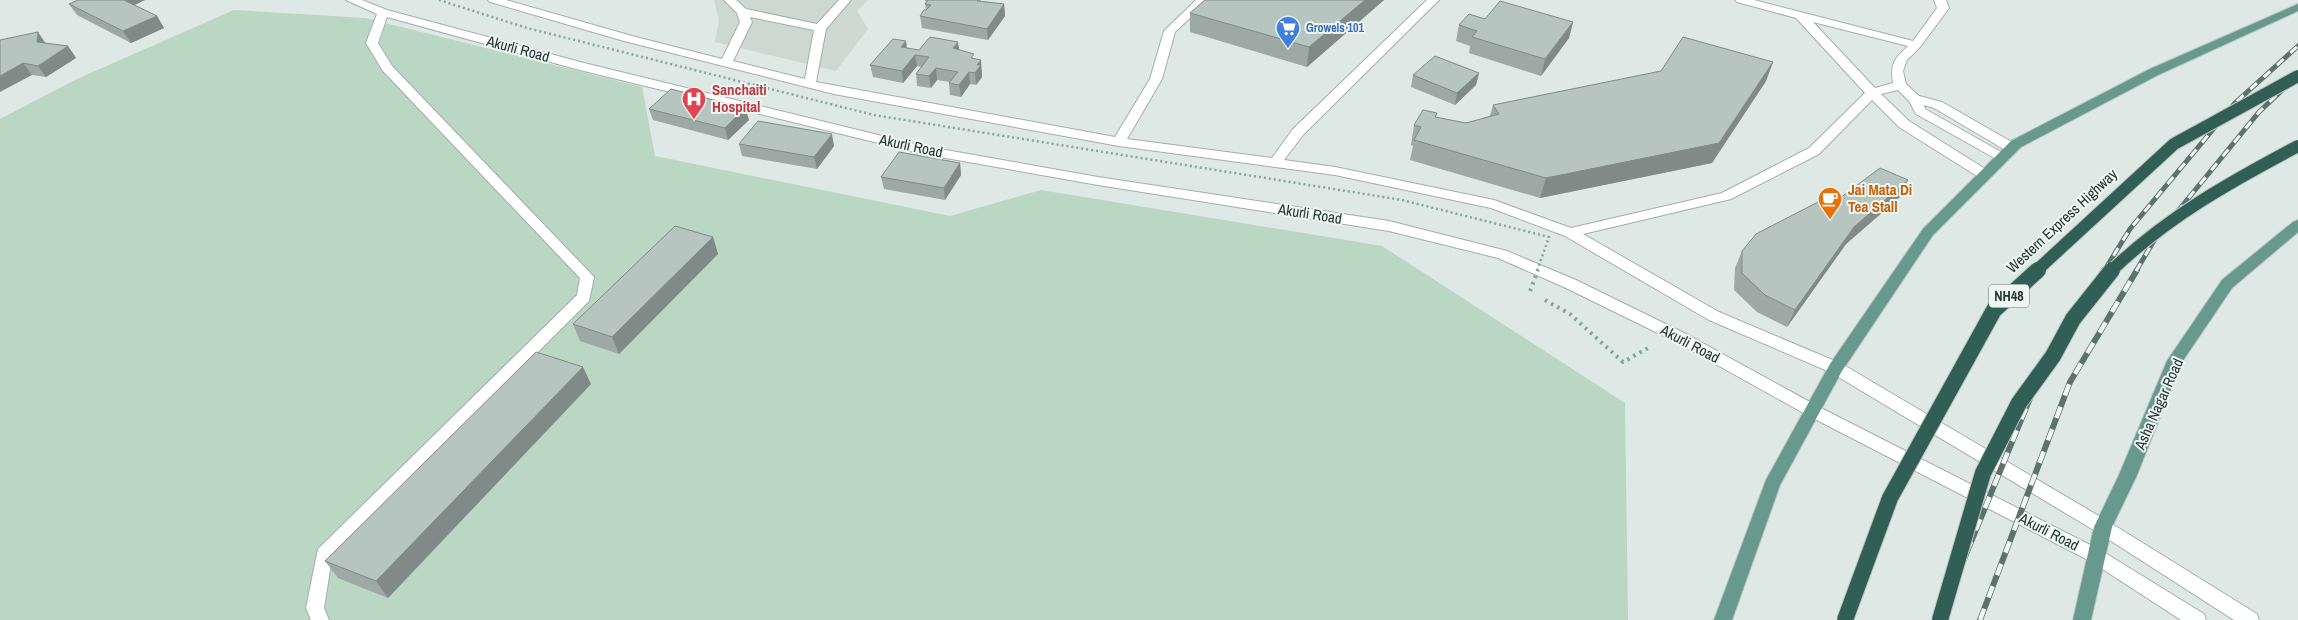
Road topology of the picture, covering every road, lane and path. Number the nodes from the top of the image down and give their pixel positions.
1 (352, 0) edge
2 (439, 0) edge
3 (494, 0) edge
4 (730, 0) edge
5 (845, 0) edge
6 (1203, 0) edge
7 (1433, 0) edge
8 (1741, 0) edge
9 (1940, 0) edge
10 (2298, 8) edge
11 (383, 12) junction
12 (742, 12) junction
13 (1801, 16) junction
14 (820, 28) junction
15 (1916, 45) junction
16 (726, 63) junction
17 (2298, 76) edge
18 (810, 84) junction
19 (1900, 85) junction
20 (1872, 93) junction
21 (1119, 142) junction
22 (2298, 146) edge
23 (2007, 153) junction
24 (1275, 163) junction
25 (1985, 175) junction
26 (2298, 225) edge
27 (1570, 233) junction
28 (1624, 362) dead end
29 (1836, 368) junction
30 (1812, 411) junction
31 (2103, 527) junction
32 (2096, 556) junction
33 (320, 620) edge
34 (1723, 620) edge
35 (1845, 620) edge
36 (1940, 620) edge
37 (2082, 620) edge
38 (2197, 620) edge
39 (2250, 620) edge

1 - 11 street, Akurli Road
2 - 28 path, bridge
3 - 16 street, Akurli Road
4 - 12 street
5 - 14 street
6 - 21 street
7 - 24 street
8 - 13 street
9 - 15 street
10 - 23 main road
11 - 30 street, Akurli Road
11 - 33 street
12 - 14 street
12 - 16 street
13 - 15 street
13 - 20 street
14 - 18 street
15 - 19 street
16 - 18 street, Akurli Road
17 - 35 highway, Western Express Highway / NH48, bridge
18 - 21 street, Akurli Road
19 - 20 street
19 - 23 street
20 - 25 street
20 - 27 street
21 - 24 street, Akurli Road
22 - 36 highway, bridge
23 - 25 main road
24 - 27 street, Akurli Road
25 - 29 main road
26 - 31 main road, Asha Nagar Road
27 - 29 street, Akurli Road
29 - 30 main road
29 - 31 street, Akurli Road
30 - 32 street, Akurli Road
30 - 34 main road
31 - 32 main road, Asha Nagar Road
31 - 39 street, Akurli Road
32 - 37 main road, Asha Nagar Road
32 - 38 street, Akurli Road

